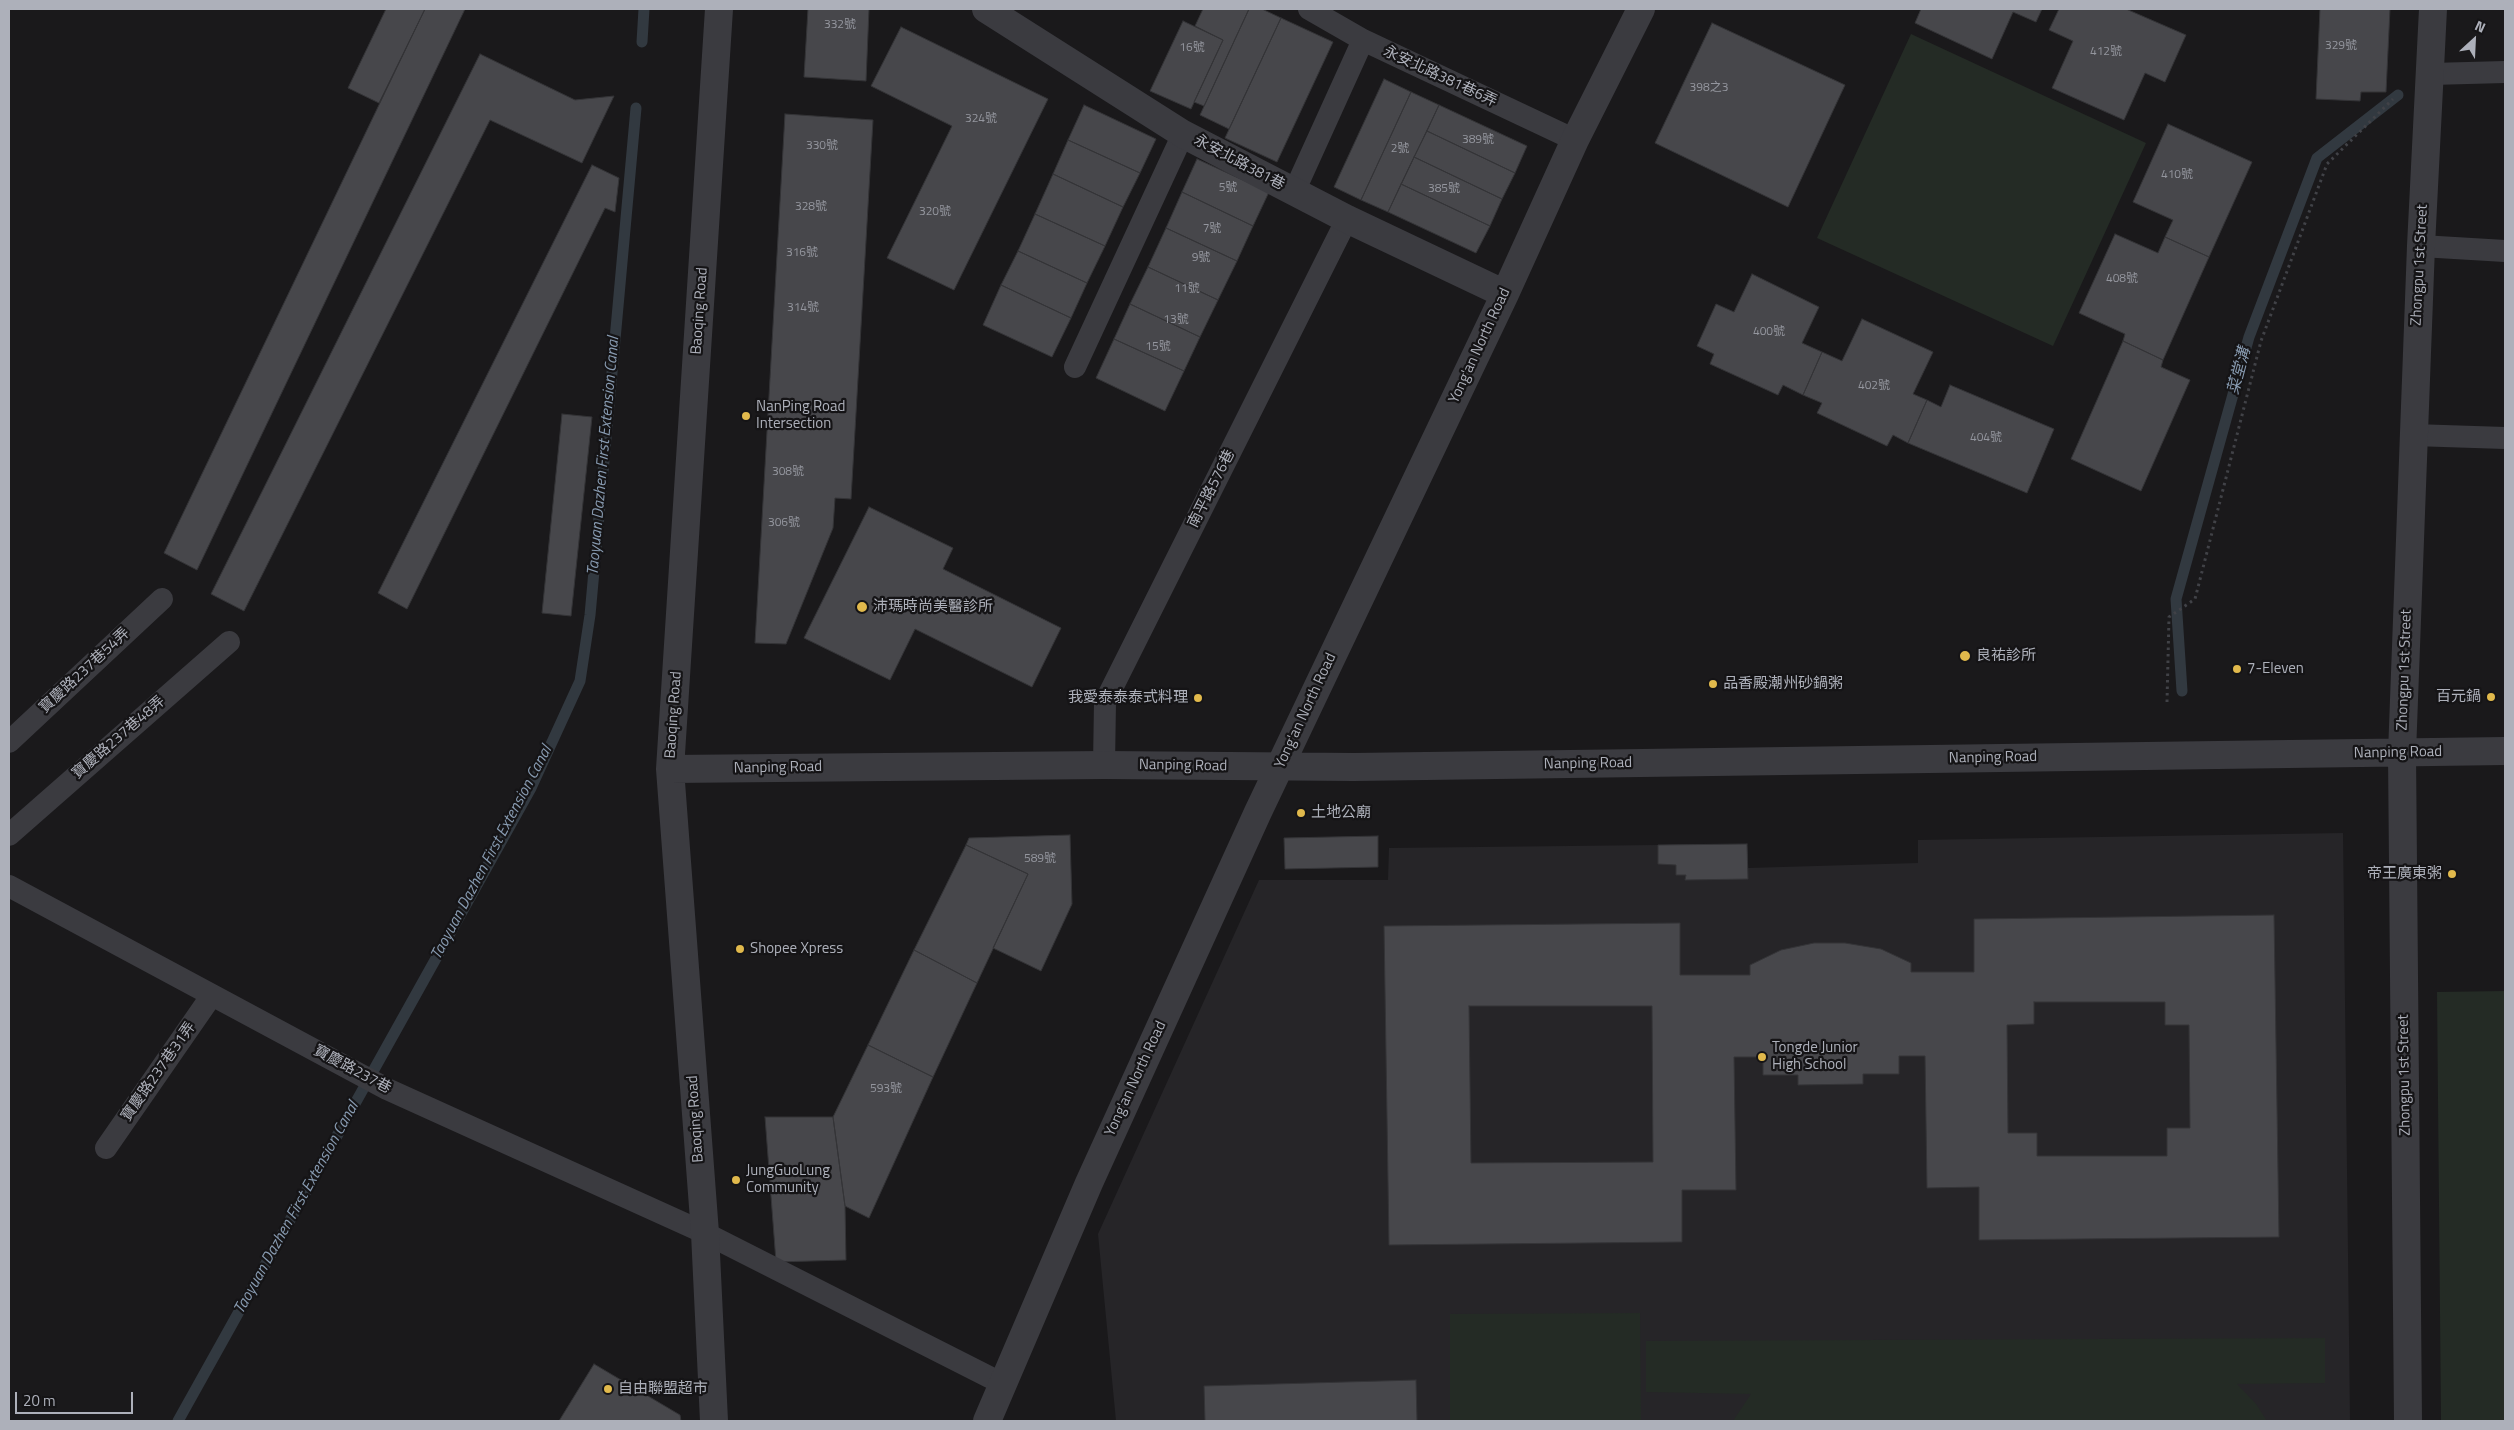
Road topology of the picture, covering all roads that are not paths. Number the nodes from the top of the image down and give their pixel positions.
1 (719, 9) edge
2 (986, 9) edge
3 (1308, 9) edge
4 (1641, 9) edge
5 (2433, 9) edge
6 (1363, 40) junction
7 (2432, 67) junction
8 (2505, 72) edge
9 (1183, 134) junction
10 (1575, 140) junction
11 (1294, 192) junction
12 (1347, 219) junction
13 (2421, 246) junction
14 (2505, 251) edge
15 (1505, 294) junction
16 (1075, 367) dead end
17 (2414, 435) junction
18 (2505, 438) edge
19 (162, 600) dead end
20 (229, 642) dead end
21 (9, 742) edge
22 (2505, 751) edge
23 (2402, 753) junction
24 (1104, 765) junction
25 (1279, 767) junction
26 (670, 769) junction
27 (9, 835) edge
28 (9, 886) edge
29 (212, 995) junction
30 (106, 1148) dead end
31 (705, 1233) junction
32 (1003, 1384) junction
33 (714, 1421) edge
34 (987, 1421) edge
35 (2408, 1421) edge

1 - 26 street, Baoqing Road
2 - 9 street, 永安北路381巷
3 - 6 lane, 永安北路381巷6弄
4 - 10 street, Yong'an North Road
5 - 7 street, Zhongpu 1st Street
6 - 10 lane, 永安北路381巷6弄
6 - 11 lane
7 - 8 lane
7 - 13 street, Zhongpu 1st Street
9 - 11 street, 永安北路381巷
9 - 16 lane
10 - 15 street, Yong'an North Road
11 - 12 street, 永安北路381巷
12 - 15 street, 永安北路381巷
12 - 24 lane, 南平路576巷
13 - 14 lane
13 - 17 street, Zhongpu 1st Street
15 - 25 street, Yong'an North Road
17 - 18 lane
17 - 23 street, Zhongpu 1st Street
19 - 21 lane, 寶慶路237巷54弄
20 - 27 lane, 寶慶路237巷48弄
22 - 23 street, Nanping Road
23 - 25 street, Nanping Road
23 - 35 street, Zhongpu 1st Street
24 - 25 street, Nanping Road
24 - 26 street, Nanping Road
25 - 32 street, Yong'an North Road
26 - 31 street, Baoqing Road
28 - 29 lane, 寶慶路237巷
29 - 30 lane, 寶慶路237巷31弄
29 - 31 lane, 寶慶路237巷
31 - 32 lane, 寶慶路237巷
31 - 33 street, Baoqing Road
32 - 34 street, Yong'an North Road

